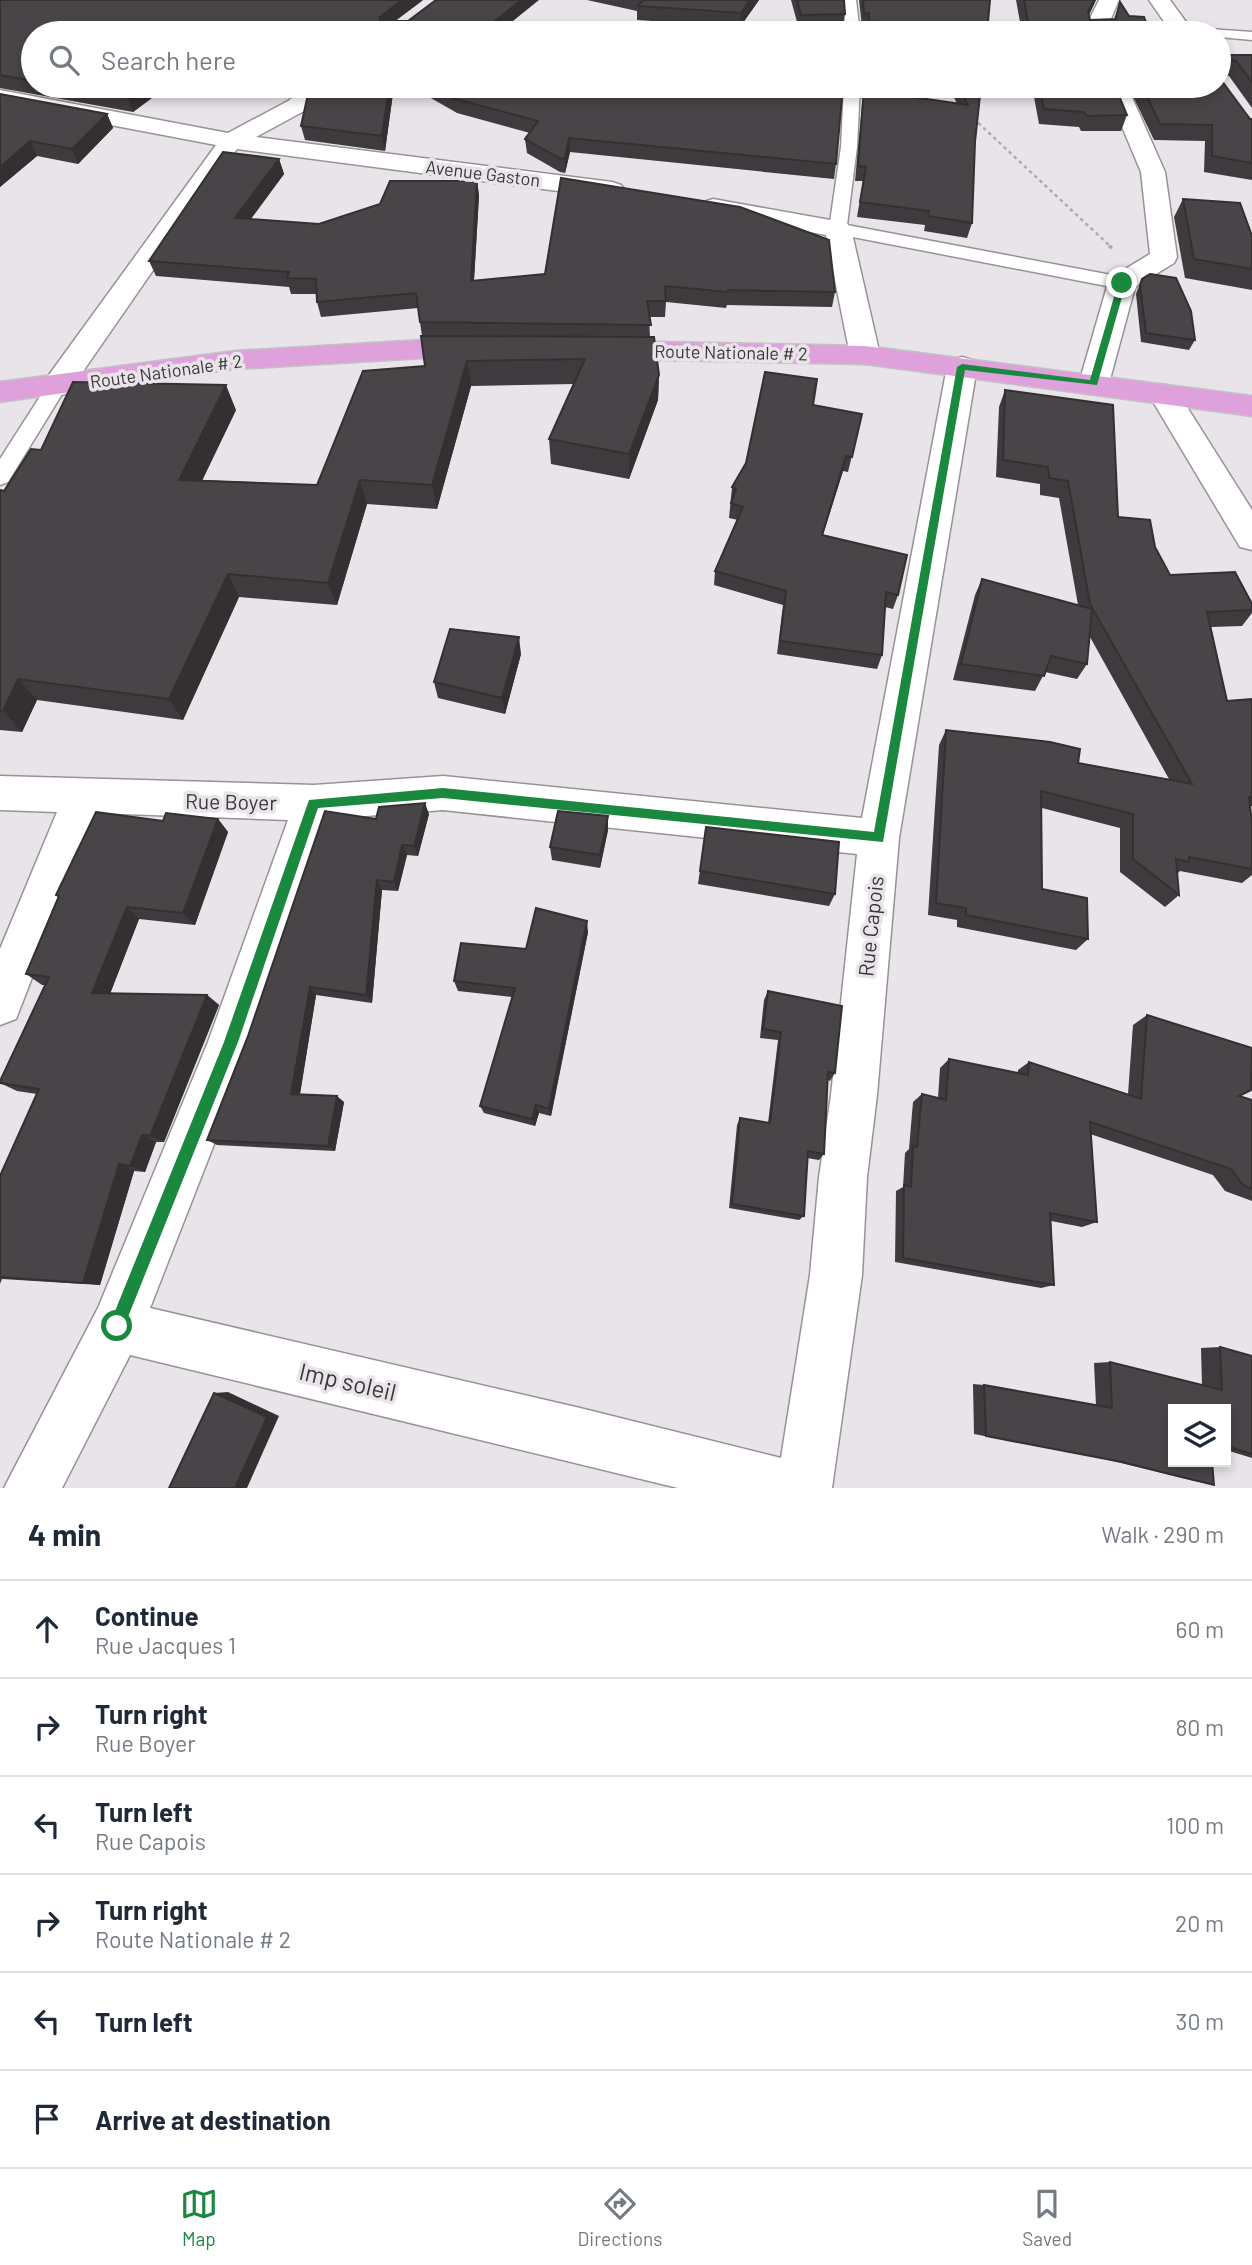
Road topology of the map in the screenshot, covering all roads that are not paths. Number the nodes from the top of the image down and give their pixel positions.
1 (849, 0) edge
2 (1109, 0) edge
3 (1159, 0) edge
4 (852, 21) edge
5 (1099, 21) edge
6 (1174, 21) edge
7 (1231, 34) edge
8 (1252, 36) edge
9 (0, 97) edge
10 (307, 98) edge
11 (851, 98) edge
12 (1121, 98) edge
13 (231, 141) junction
14 (634, 194) edge
15 (688, 203) edge
16 (838, 229) junction
17 (1130, 278) junction
18 (507, 349) edge
19 (577, 350) edge
20 (865, 355) junction
21 (962, 367) junction
22 (1094, 383) junction
23 (57, 386) junction
24 (0, 391) edge
25 (1164, 395) junction
26 (1252, 405) edge
27 (0, 477) edge
28 (1252, 538) edge
29 (0, 793) edge
30 (83, 797) junction
31 (314, 803) junction
32 (879, 838) junction
33 (0, 1003) edge
34 (117, 1326) junction
35 (32, 1488) edge
36 (787, 1488) edge
37 (804, 1488) edge

1 - 4 lane
2 - 5 street
3 - 6 street
7 - 8 lane
9 - 13 street, Avenue Gaston
10 - 13 street
11 - 16 lane
12 - 17 street
13 - 14 street, Avenue Gaston
13 - 23 street
15 - 16 street
16 - 17 lane
16 - 20 street
17 - 22 street
18 - 23 main road, Route Nationale # 2
19 - 20 main road, Route Nationale # 2
20 - 21 main road, Route Nationale # 2
21 - 22 main road, Route Nationale # 2
21 - 32 street, Rue Capois
22 - 25 main road, Route Nationale # 2
23 - 24 main road, Route Nationale # 2
23 - 27 lane
25 - 26 main road, Route Nationale # 2
25 - 28 street
29 - 30 street, Rue Boyer
30 - 31 street, Rue Boyer
30 - 33 street
31 - 32 street, Rue Boyer
31 - 34 street
32 - 37 street, Rue Capois
34 - 35 street
34 - 36 street, Imp soleil

